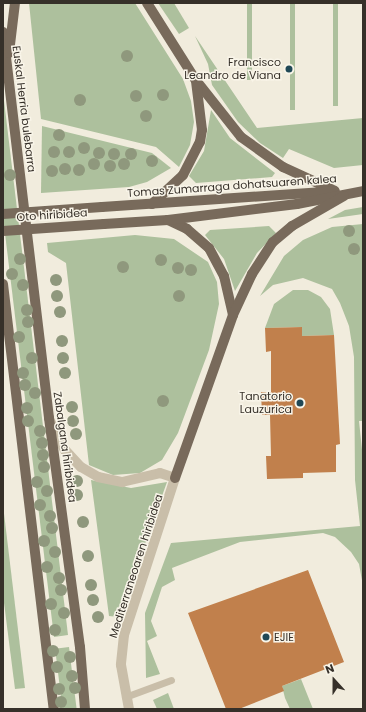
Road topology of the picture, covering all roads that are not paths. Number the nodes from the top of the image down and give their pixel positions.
1 (15, 3) edge
2 (147, 3) edge
3 (3, 32) edge
4 (7, 70) junction
5 (196, 79) junction
6 (22, 188) joint
7 (363, 190) edge
8 (340, 194) junction
9 (152, 204) junction
10 (102, 207) joint
11 (3, 214) edge
12 (168, 220) junction
13 (104, 224) joint
14 (3, 231) edge
15 (3, 284) edge
16 (233, 315) junction
17 (48, 418) junction
18 (175, 478) junction
19 (171, 680) dead end
20 (125, 697) junction
21 (54, 709) edge
22 (85, 709) edge
23 (129, 709) edge

1 - 4 main road
2 - 5 main road
3 - 4 main road, Euskal Herria bulebarra
4 - 6 main road, Euskal Herria bulebarra
5 - 8 main road
5 - 9 main road
6 - 17 main road, Zabalgana hiribidea
7 - 8 main road, Tomas Zumarraga dohatsuaren kalea
8 - 9 main road, Tomas Zumarraga dohatsuaren kalea
8 - 12 main road, Tomas Zumarraga dohatsuaren kalea
8 - 16 main road
9 - 10 main road, Tomas Zumarraga dohatsuaren kalea
10 - 11 main road, Oto hiribidea, bridge
12 - 13 main road, Tomas Zumarraga dohatsuaren kalea
12 - 16 main road
13 - 14 main road, Oto hiribidea, bridge
15 - 21 main road
16 - 18 main road
17 - 18 street
17 - 22 main road, Zabalgana hiribidea
18 - 20 street, Mediterraneoaren hiribidea
19 - 20 lane
20 - 23 street, Mediterraneoaren hiribidea

